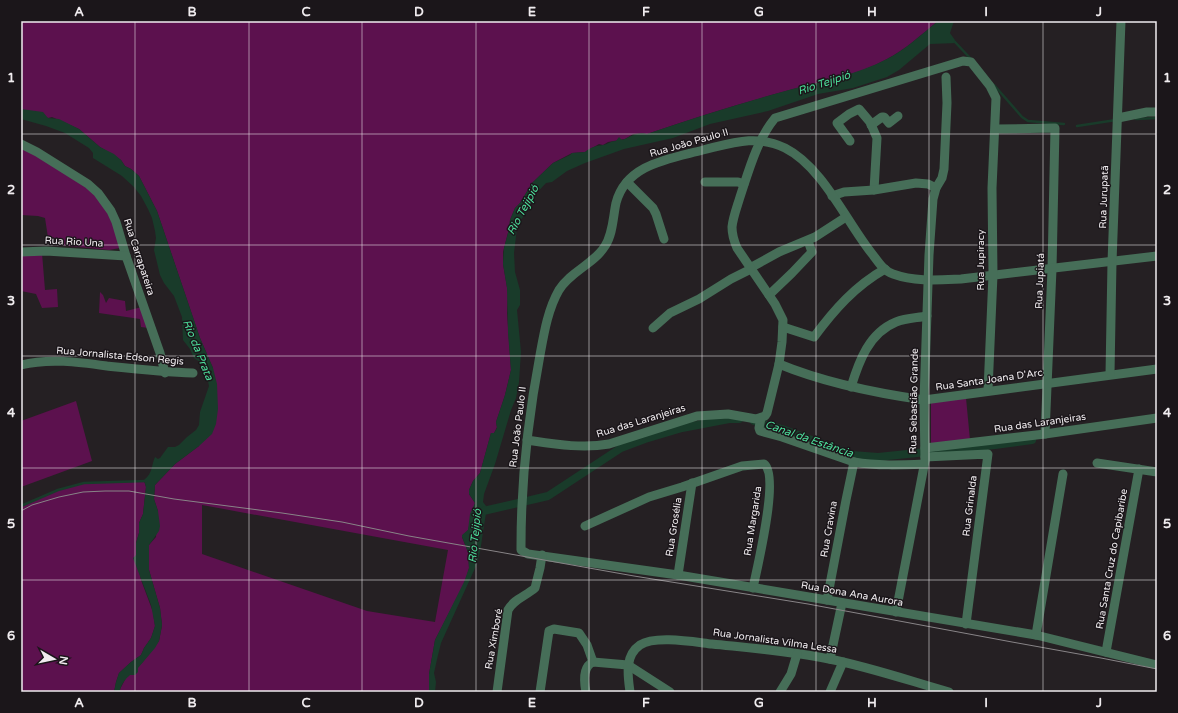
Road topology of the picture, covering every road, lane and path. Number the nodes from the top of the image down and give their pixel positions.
1 (1121, 21) edge
2 (946, 76) dead end
3 (1157, 112) edge
4 (898, 116) dead end
5 (1118, 118) junction
6 (871, 125) junction
7 (996, 129) junction
8 (760, 141) junction
9 (850, 141) dead end
10 (21, 144) edge
11 (627, 182) junction
12 (705, 182) dead end
13 (744, 184) junction
14 (936, 188) junction
15 (874, 190) junction
16 (832, 196) junction
17 (846, 216) junction
18 (664, 239) dead end
19 (808, 241) junction
20 (21, 252) edge
21 (126, 256) junction
22 (1157, 256) edge
23 (1112, 262) junction
24 (751, 269) junction
25 (885, 269) junction
26 (1052, 269) junction
27 (993, 275) junction
28 (928, 281) junction
29 (769, 295) junction
30 (928, 316) junction
31 (783, 327) junction
32 (653, 328) dead end
33 (779, 364) junction
34 (21, 365) edge
35 (1157, 369) edge
36 (165, 372) junction
37 (193, 373) dead end
38 (1110, 374) junction
39 (1047, 383) junction
40 (851, 387) junction
41 (988, 390) junction
42 (924, 400) junction
43 (1157, 418) edge
44 (762, 420) junction
45 (1045, 434) junction
46 (527, 440) junction
47 (925, 456) junction
48 (854, 462) junction
49 (1096, 463) dead end
50 (1139, 470) junction
51 (1157, 472) edge
52 (1063, 474) dead end
53 (692, 483) junction
54 (585, 526) dead end
55 (542, 555) junction
56 (678, 575) junction
57 (753, 588) junction
58 (827, 600) junction
59 (842, 603) junction
60 (896, 612) junction
61 (966, 624) junction
62 (1036, 635) junction
63 (1106, 652) junction
64 (797, 654) junction
65 (830, 659) junction
66 (593, 662) junction
67 (843, 662) junction
68 (1157, 665) edge
69 (628, 666) junction
70 (945, 691) edge
71 (496, 692) edge
72 (540, 692) edge
73 (586, 692) edge
74 (630, 692) edge
75 (670, 692) edge
76 (780, 692) edge
77 (830, 692) edge

1 - 5 street, Rua Jurupatã
2 - 14 street, Rua Sebastião Grande
3 - 5 street
4 - 6 street
5 - 23 street, Rua Jurupatã
6 - 9 street
6 - 15 street
7 - 8 street, Rua Jupiracy
7 - 26 street, Rua Jupiatá
7 - 27 street, Rua Jupiracy
8 - 11 street, Rua João Paulo II
8 - 13 street, Rua Jupiracy
8 - 16 street, Rua João Paulo II
10 - 21 street, Rua Carrapateira
11 - 18 street
11 - 46 street, Rua João Paulo II
12 - 13 street
13 - 24 street, Rua Jupiracy
14 - 15 street
14 - 28 street, Rua Sebastião Grande
15 - 16 street
16 - 17 street, Rua João Paulo II
17 - 19 street
17 - 25 street, Rua João Paulo II
19 - 24 street
19 - 29 street
20 - 21 street, Rua Rio Una
21 - 36 street, Rua Carrapateira
22 - 23 street, Rua João Paulo II
23 - 26 street, Rua João Paulo II
23 - 38 street, Rua Jurupatã
24 - 29 street, Rua Jupiracy
24 - 32 street
25 - 28 street, Rua João Paulo II
25 - 31 street
26 - 27 street, Rua João Paulo II
26 - 39 street, Rua Jupiatá
27 - 28 street, Rua João Paulo II
27 - 41 street, Rua Jupiracy
28 - 30 street, Rua Sebastião Grande
29 - 31 street, Rua Jupiracy
30 - 40 street
30 - 42 street, Rua Sebastião Grande
31 - 33 street
33 - 40 street, Rua Santa Joana D'Arc
33 - 44 street
34 - 36 street, Rua Jornalista Edson Regis
35 - 38 street, Rua Santa Joana D'Arc
36 - 37 street, Rua Jornalista Edson Regis
38 - 39 street, Rua Santa Joana D'Arc
39 - 41 street, Rua Santa Joana D'Arc
39 - 45 street, Rua Jupiatá
40 - 42 street, Rua Santa Joana D'Arc
41 - 42 street, Rua Santa Joana D'Arc
42 - 47 street, Rua Sebastião Grande
43 - 45 street, Rua das Laranjeiras
44 - 46 street, Rua das Laranjeiras
44 - 48 street, Rua das Laranjeiras
45 - 47 street, Rua das Laranjeiras
46 - 55 street, Rua João Paulo II
47 - 48 street, Rua das Laranjeiras
47 - 60 street, Rua Sebastião Grande
47 - 61 street, Rua Grinalda
48 - 58 street, Rua Cravina
49 - 50 street
50 - 51 street
50 - 63 street, Rua Santa Cruz do Capibaribe
52 - 62 street
53 - 54 street
53 - 56 street, Rua Grosélia
53 - 57 street, Rua Margarida
55 - 56 street, Rua Dona Ana Aurora
55 - 71 street, Rua Ximboré
56 - 57 street, Rua Dona Ana Aurora
57 - 58 street, Rua Dona Ana Aurora
58 - 59 street, Rua Dona Ana Aurora
59 - 60 street, Rua Dona Ana Aurora
59 - 65 street
60 - 61 street, Rua Dona Ana Aurora
61 - 62 street, Rua Dona Ana Aurora
62 - 63 street, Rua Dona Ana Aurora
63 - 68 street, Rua Dona Ana Aurora
64 - 65 street, Rua Jornalista Vilma Lessa
64 - 69 street, Rua Jornalista Vilma Lessa
64 - 76 street
65 - 67 street, Rua Jornalista Vilma Lessa
66 - 69 street
66 - 72 street
66 - 73 street
67 - 70 street, Rua Jornalista Vilma Lessa
67 - 77 street
69 - 74 street
69 - 75 street

